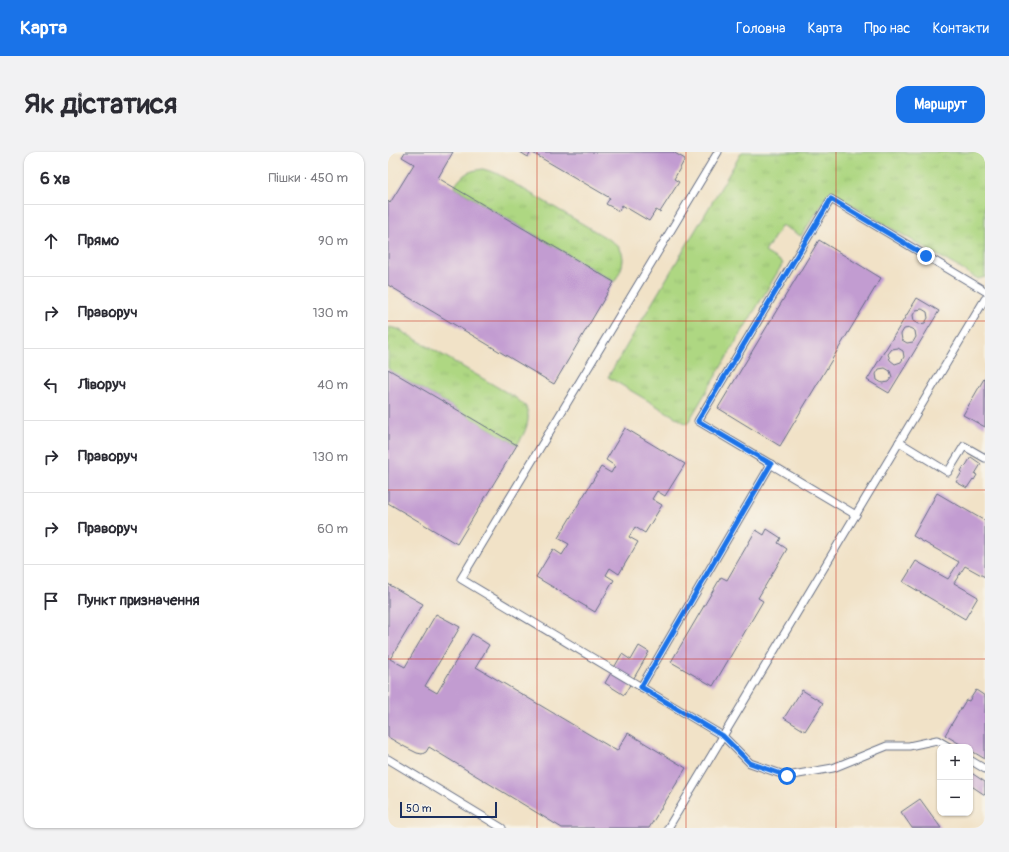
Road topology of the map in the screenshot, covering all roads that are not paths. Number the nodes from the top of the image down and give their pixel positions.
1 (718, 152) edge
2 (985, 291) edge
3 (985, 299) edge
4 (899, 442) junction
5 (985, 458) edge
6 (771, 464) junction
7 (856, 515) junction
8 (641, 687) junction
9 (723, 736) junction
10 (944, 744) edge
11 (388, 759) edge
12 (973, 762) edge
13 (985, 769) edge
14 (502, 828) edge
15 (668, 828) edge

1 - 8 lane
2 - 6 lane
3 - 4 lane
4 - 5 lane
4 - 7 lane
6 - 7 lane
6 - 8 lane
7 - 9 lane
8 - 9 lane
9 - 10 lane
9 - 15 lane
11 - 14 lane
12 - 13 lane

